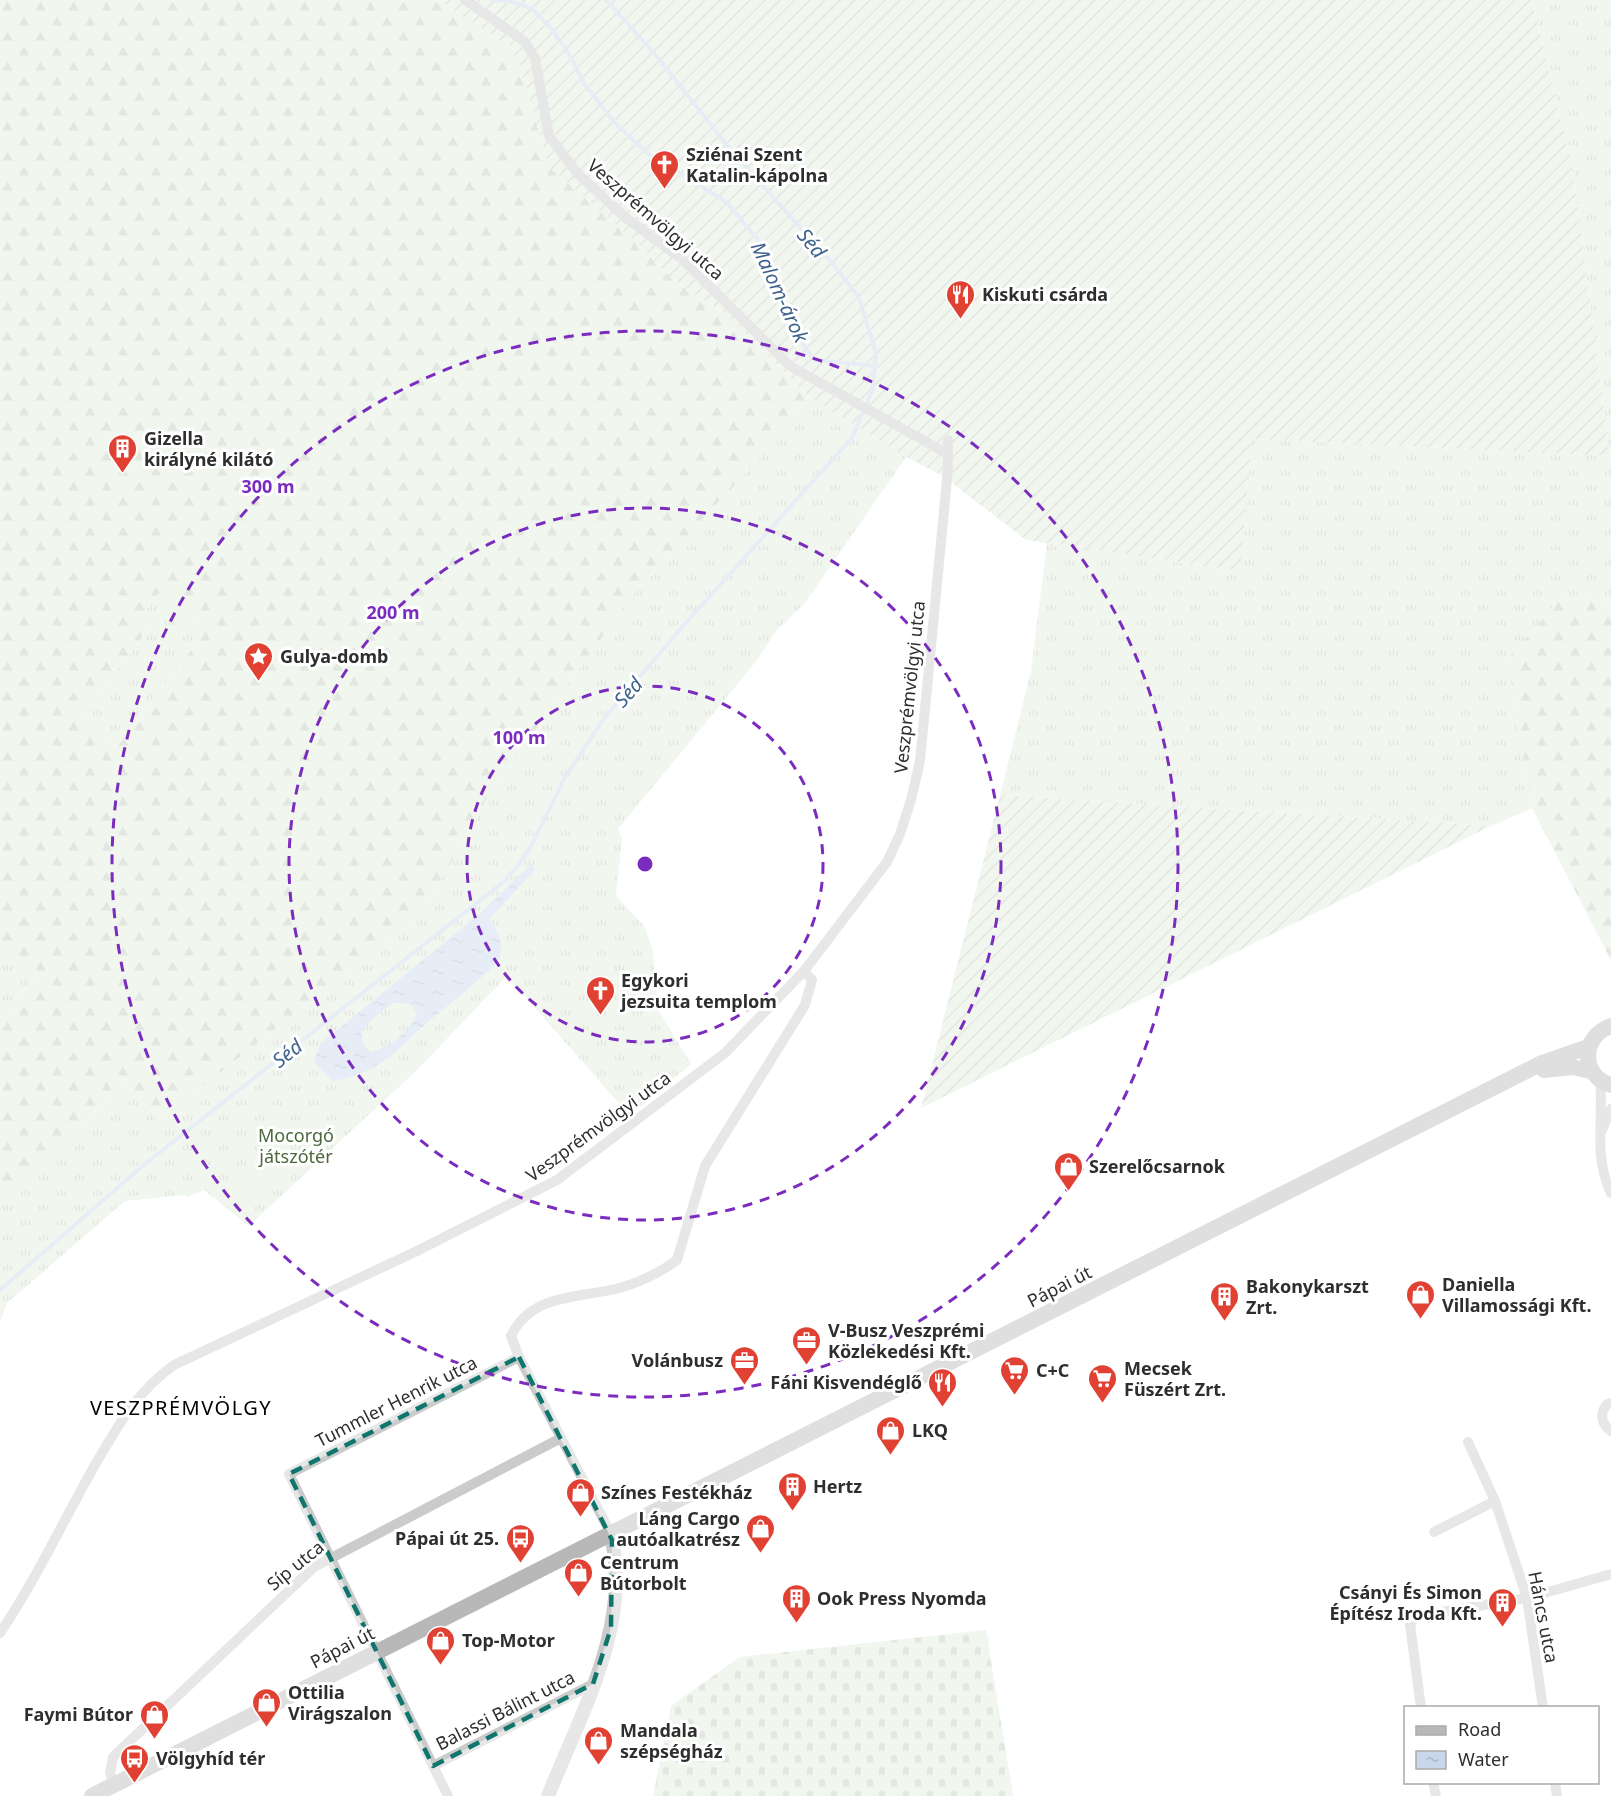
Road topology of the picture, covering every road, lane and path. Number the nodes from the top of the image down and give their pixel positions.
1 (465, 0) edge
2 (948, 440) dead end
3 (948, 454) junction
4 (804, 971) junction
5 (1611, 1026) edge
6 (1588, 1047) junction
7 (1525, 1072) junction
8 (1601, 1079) edge
9 (1611, 1109) edge
10 (1599, 1136) junction
11 (1611, 1193) edge
12 (519, 1357) junction
13 (1611, 1402) edge
14 (1611, 1431) edge
15 (561, 1438) junction
16 (1468, 1442) dead end
17 (1495, 1501) junction
18 (610, 1532) junction
19 (1434, 1532) dead end
20 (330, 1556) junction
21 (1611, 1574) edge
22 (1527, 1598) junction
23 (0, 1633) edge
24 (376, 1651) junction
25 (593, 1684) junction
26 (1421, 1706) edge
27 (1544, 1706) edge
28 (433, 1766) junction
29 (114, 1786) junction
30 (92, 1796) edge
31 (448, 1796) edge
32 (548, 1796) edge

1 - 3 street, Veszprémvölgyi utca
2 - 3 street, Veszprémvölgyi utca
3 - 4 street, Veszprémvölgyi utca
4 - 12 street
4 - 23 street, Veszprémvölgyi utca
5 - 6 main road
6 - 7 main road, Pápai út
6 - 8 main road
7 - 8 main road, Pápai út
7 - 18 main road, Pápai út
8 - 10 street
9 - 10 street
10 - 11 street
12 - 15 street
12 - 20 street, Tummler Henrik utca
13 - 14 street
15 - 18 street
15 - 20 street, Síp utca
16 - 17 street, Háncs utca
17 - 19 street
17 - 22 street, Háncs utca
18 - 24 main road, Pápai út
18 - 25 street
20 - 24 street
20 - 29 street, Síp utca
21 - 22 street
22 - 26 street
22 - 27 street, Háncs utca
24 - 28 street
24 - 29 main road, Pápai út
25 - 28 street, Balassi Bálint utca
25 - 32 street
28 - 31 street
29 - 30 main road, Pápai út

